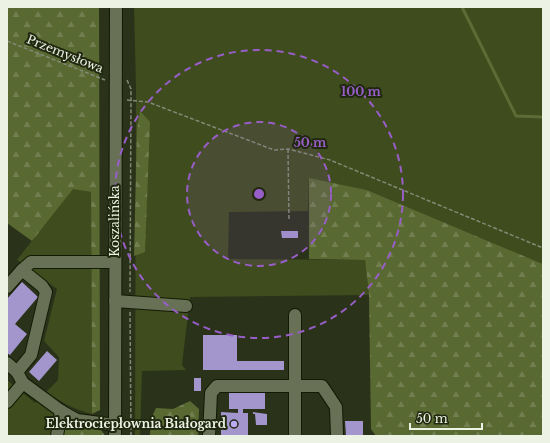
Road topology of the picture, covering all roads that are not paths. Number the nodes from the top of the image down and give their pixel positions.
1 (116, 7) edge
2 (115, 262) junction
3 (22, 270) junction
4 (7, 286) edge
5 (115, 301) junction
6 (186, 306) dead end
7 (295, 315) dead end
8 (7, 363) edge
9 (17, 372) junction
10 (23, 383) junction
11 (295, 387) junction
12 (7, 402) edge
13 (61, 412) junction
14 (115, 430) edge
15 (57, 436) edge
16 (209, 436) edge
17 (295, 436) edge
18 (337, 436) edge

1 - 2 street, Koszalińska
2 - 3 street
2 - 5 street, Koszalińska
3 - 4 street
3 - 9 street
5 - 6 street
5 - 14 street, Koszalińska
7 - 11 street
8 - 9 street
9 - 10 street
10 - 12 street
10 - 13 street
11 - 16 street
11 - 17 street
11 - 18 street
13 - 14 street
13 - 15 street

